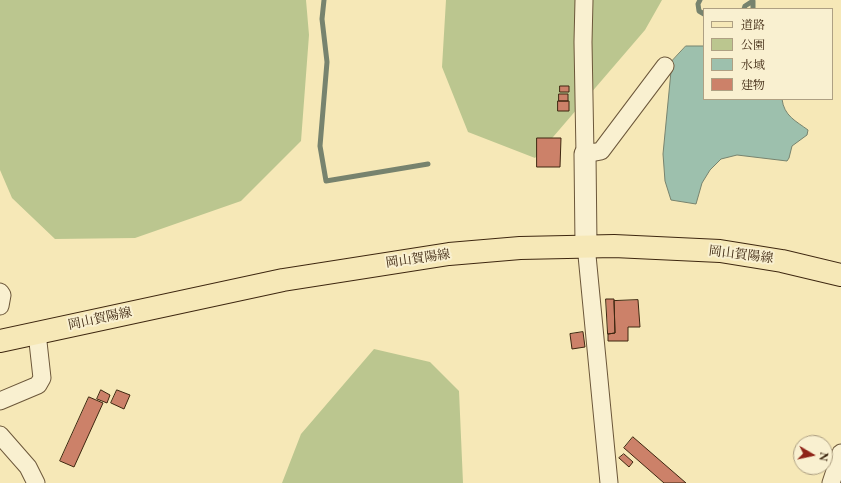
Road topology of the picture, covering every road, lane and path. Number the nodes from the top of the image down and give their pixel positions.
1 (584, 0) edge
2 (665, 66) dead end
3 (585, 154) junction
4 (586, 245) junction
5 (841, 275) edge
6 (0, 292) edge
7 (0, 306) edge
8 (37, 333) junction
9 (0, 341) edge
10 (0, 401) edge
11 (0, 435) edge
12 (841, 453) edge
13 (36, 483) edge
14 (609, 483) edge
15 (832, 483) edge

1 - 3 street
2 - 3 street
3 - 4 street
4 - 5 main road, 岡山賀陽線
4 - 8 main road, 岡山賀陽線
4 - 14 street
6 - 7 street
8 - 9 main road, 岡山賀陽線
8 - 10 street
11 - 13 street
12 - 15 street

